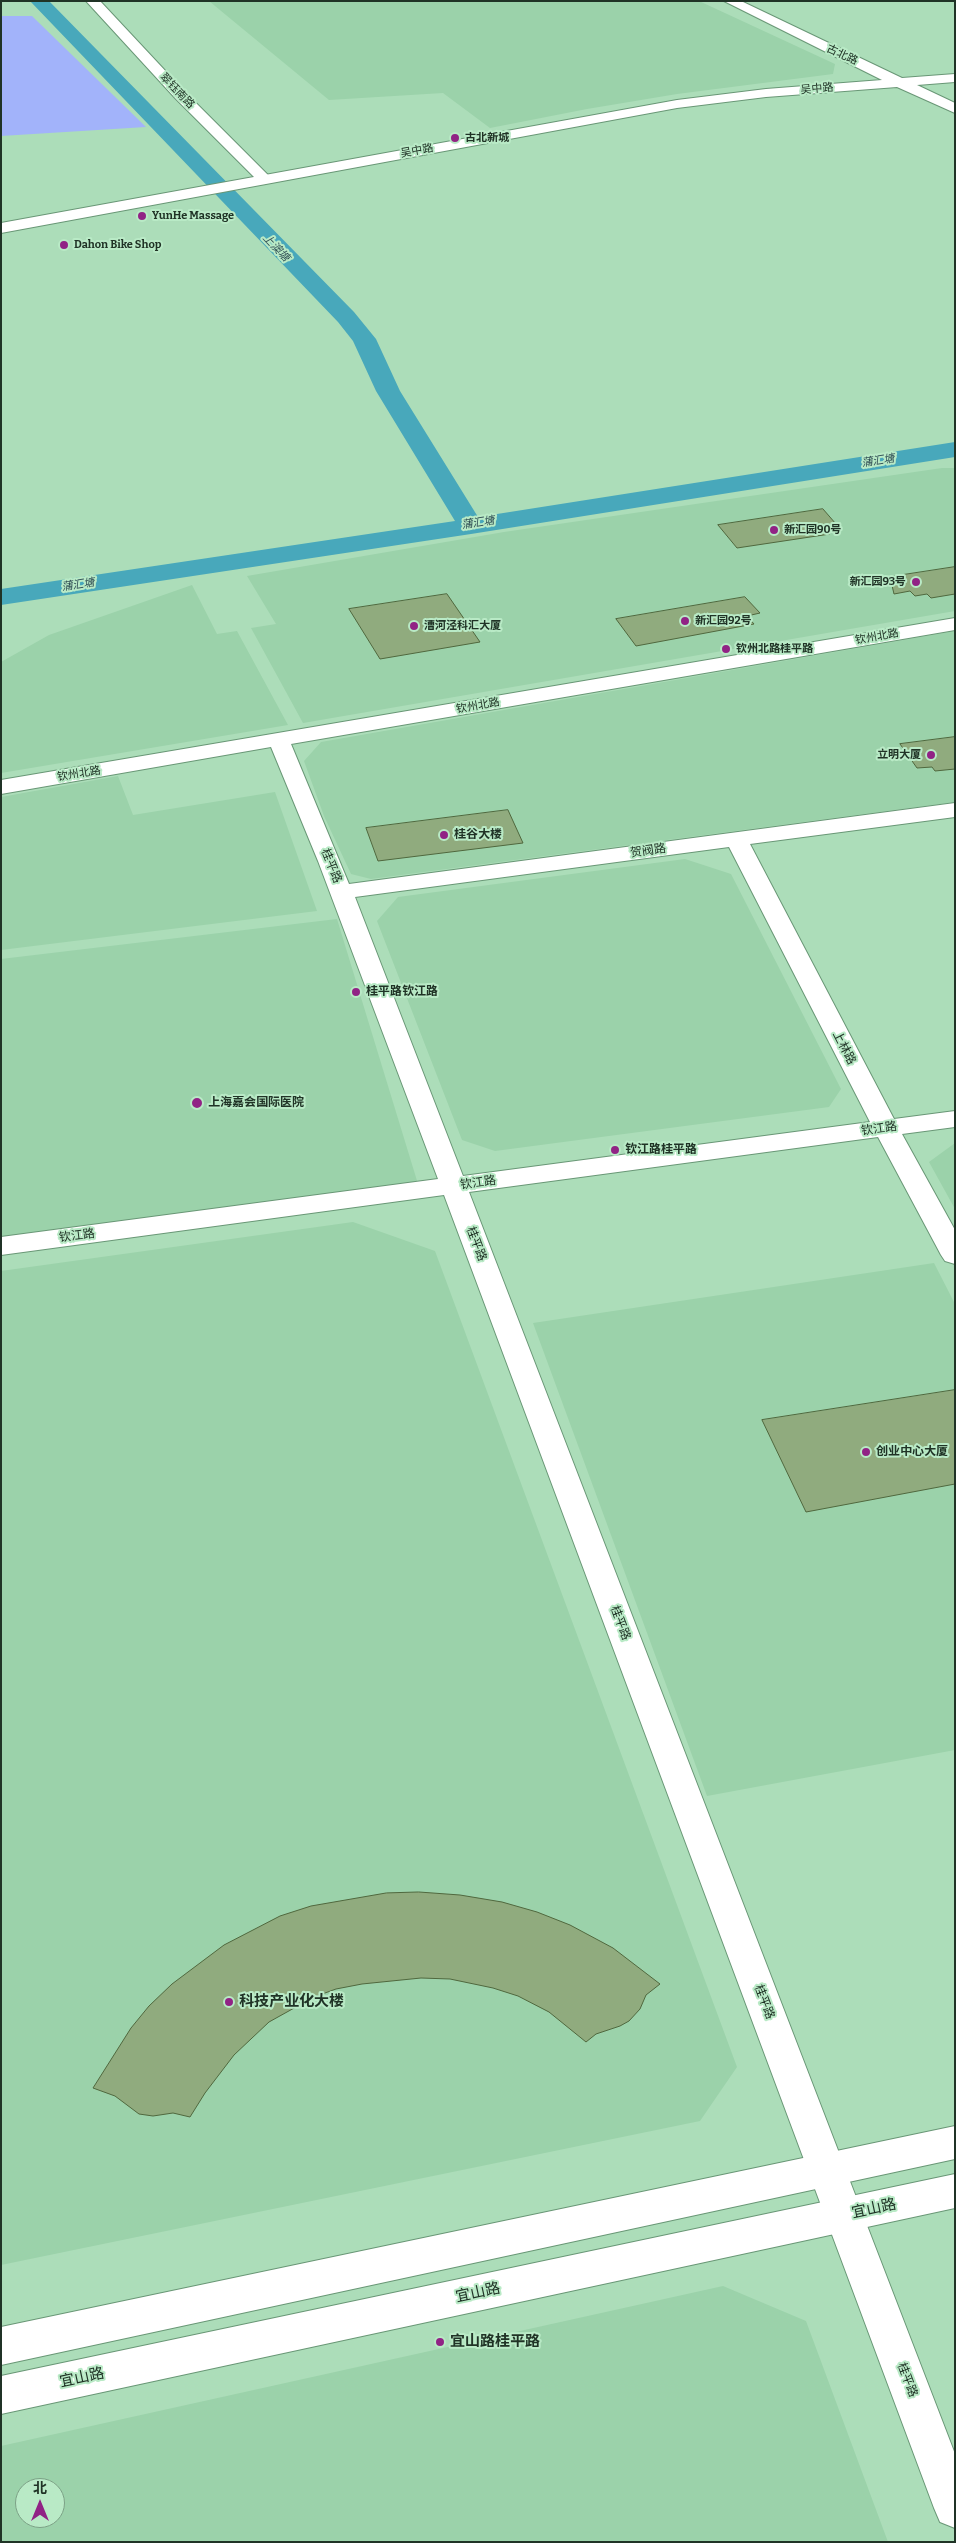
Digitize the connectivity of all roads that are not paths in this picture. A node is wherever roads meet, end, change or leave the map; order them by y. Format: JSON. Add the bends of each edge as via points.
{"nodes":[{"id":1,"x":92,"y":1,"type":"edge"},
{"id":2,"x":730,"y":1,"type":"edge"},
{"id":3,"x":955,"y":78,"type":"edge"},
{"id":4,"x":900,"y":82,"type":"junction"},
{"id":5,"x":955,"y":109,"type":"edge"},
{"id":6,"x":264,"y":179,"type":"junction"},
{"id":7,"x":1,"y":228,"type":"edge"},
{"id":8,"x":955,"y":624,"type":"edge"},
{"id":9,"x":279,"y":740,"type":"junction"},
{"id":10,"x":1,"y":787,"type":"edge"},
{"id":11,"x":955,"y":810,"type":"edge"},
{"id":12,"x":736,"y":839,"type":"junction"},
{"id":13,"x":341,"y":892,"type":"junction"},
{"id":14,"x":955,"y":1119,"type":"edge"},
{"id":15,"x":886,"y":1128,"type":"junction"},
{"id":16,"x":454,"y":1187,"type":"junction"},
{"id":17,"x":1,"y":1246,"type":"edge"},
{"id":18,"x":955,"y":1255,"type":"edge"},
{"id":19,"x":955,"y":2142,"type":"edge"},
{"id":20,"x":828,"y":2170,"type":"junction"},
{"id":21,"x":955,"y":2191,"type":"edge"},
{"id":22,"x":845,"y":2215,"type":"junction"},
{"id":23,"x":1,"y":2346,"type":"edge"},
{"id":24,"x":1,"y":2395,"type":"edge"},
{"id":25,"x":955,"y":2508,"type":"edge"}],
"edges":[{"from":1,"to":6,"type":"street","name":"翠钰南路"},
{"from":2,"to":4,"type":"street","name":"古北路"},
{"from":3,"to":4,"type":"street","name":"吴中路"},
{"from":4,"to":5,"type":"street","name":"古北路"},
{"from":4,"to":6,"type":"street","name":"吴中路","via":[[685,103]]},
{"from":6,"to":7,"type":"street","name":"吴中路"},
{"from":8,"to":9,"type":"street","name":"钦州北路"},
{"from":9,"to":10,"type":"street","name":"钦州北路"},
{"from":9,"to":13,"type":"street","name":"桂平路"},
{"from":11,"to":12,"type":"street","name":"贺阀路"},
{"from":12,"to":13,"type":"street","name":"贺阀路"},
{"from":12,"to":15,"type":"street","name":"上林路"},
{"from":13,"to":16,"type":"street","name":"桂平路"},
{"from":14,"to":15,"type":"street","name":"钦江路"},
{"from":15,"to":16,"type":"street","name":"钦江路"},
{"from":15,"to":18,"type":"street","name":"上林路"},
{"from":16,"to":17,"type":"street","name":"钦江路"},
{"from":16,"to":20,"type":"street","name":"桂平路"},
{"from":19,"to":20,"type":"street"},
{"from":20,"to":22,"type":"street","name":"桂平路"},
{"from":20,"to":23,"type":"street"},
{"from":21,"to":22,"type":"street","name":"宜山路"},
{"from":22,"to":24,"type":"street","name":"宜山路"},
{"from":22,"to":25,"type":"street","name":"桂平路"}]}
